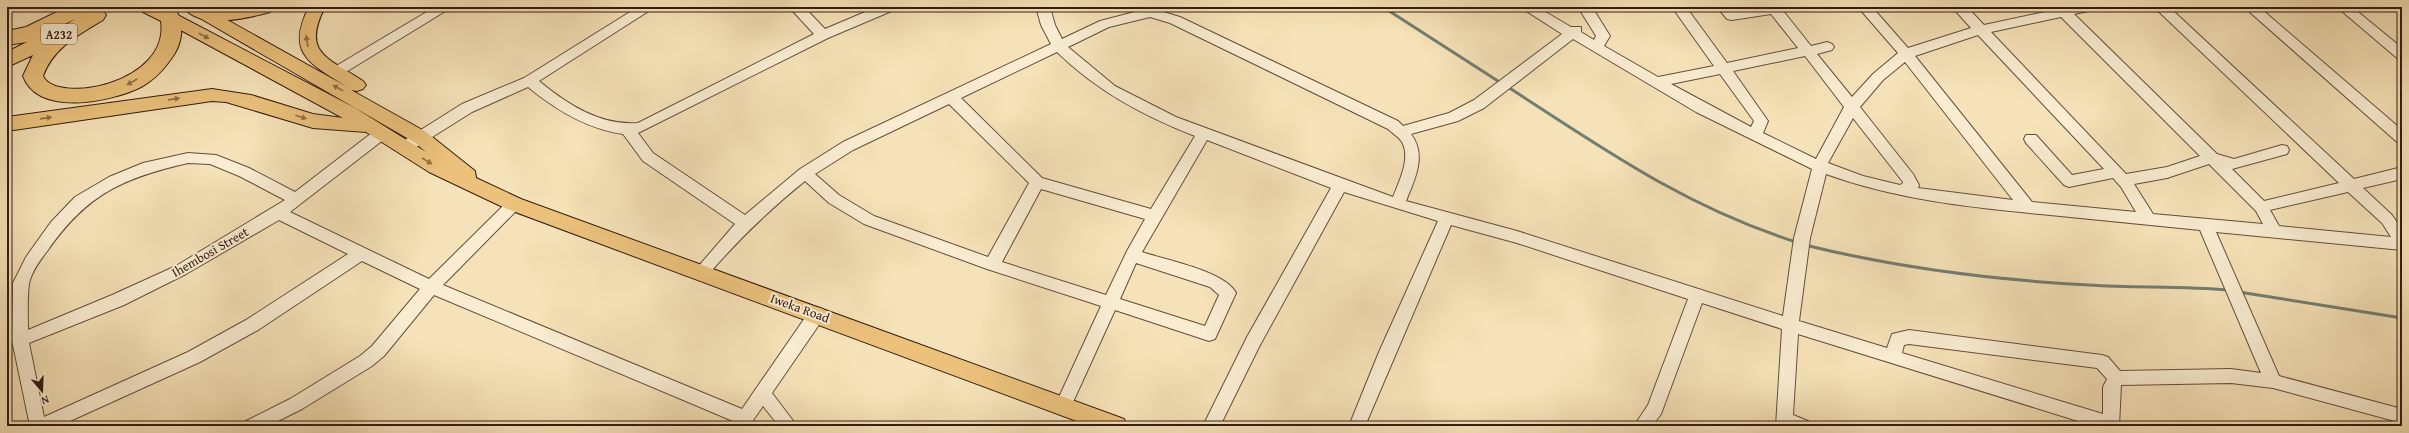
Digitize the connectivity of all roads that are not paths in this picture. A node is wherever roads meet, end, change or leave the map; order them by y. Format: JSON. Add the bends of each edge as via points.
{"nodes":[{"id":1,"x":150,"y":7,"type":"edge"},
{"id":2,"x":263,"y":7,"type":"edge"},
{"id":3,"x":317,"y":7,"type":"edge"},
{"id":4,"x":445,"y":7,"type":"edge"},
{"id":5,"x":648,"y":7,"type":"edge"},
{"id":6,"x":796,"y":7,"type":"edge"},
{"id":7,"x":889,"y":7,"type":"edge"},
{"id":8,"x":1043,"y":7,"type":"edge"},
{"id":9,"x":1527,"y":7,"type":"edge"},
{"id":10,"x":1584,"y":7,"type":"edge"},
{"id":11,"x":1679,"y":7,"type":"edge"},
{"id":12,"x":1724,"y":7,"type":"edge"},
{"id":13,"x":1865,"y":7,"type":"edge"},
{"id":14,"x":1959,"y":7,"type":"edge"},
{"id":15,"x":2088,"y":7,"type":"edge"},
{"id":16,"x":2161,"y":7,"type":"edge"},
{"id":17,"x":2251,"y":7,"type":"edge"},
{"id":18,"x":2344,"y":7,"type":"edge"},
{"id":19,"x":1774,"y":8,"type":"edge"},
{"id":20,"x":1150,"y":9,"type":"edge"},
{"id":21,"x":2062,"y":9,"type":"edge"},
{"id":22,"x":97,"y":10,"type":"edge"},
{"id":23,"x":199,"y":10,"type":"edge"},
{"id":24,"x":170,"y":17,"type":"junction"},
{"id":25,"x":1981,"y":30,"type":"junction"},
{"id":26,"x":1574,"y":32,"type":"junction"},
{"id":27,"x":32,"y":33,"type":"junction"},
{"id":28,"x":823,"y":35,"type":"junction"},
{"id":29,"x":7,"y":38,"type":"edge"},
{"id":30,"x":7,"y":45,"type":"edge"},
{"id":31,"x":1059,"y":46,"type":"junction"},
{"id":32,"x":1827,"y":46,"type":"dead end"},
{"id":33,"x":1596,"y":48,"type":"junction"},
{"id":34,"x":1808,"y":51,"type":"junction"},
{"id":35,"x":1906,"y":54,"type":"junction"},
{"id":36,"x":2402,"y":54,"type":"edge"},
{"id":37,"x":7,"y":60,"type":"edge"},
{"id":38,"x":1723,"y":67,"type":"junction"},
{"id":39,"x":336,"y":72,"type":"junction"},
{"id":40,"x":529,"y":82,"type":"junction"},
{"id":41,"x":1658,"y":82,"type":"junction"},
{"id":42,"x":952,"y":98,"type":"junction"},
{"id":43,"x":1852,"y":106,"type":"junction"},
{"id":44,"x":384,"y":114,"type":"junction"},
{"id":45,"x":7,"y":124,"type":"edge"},
{"id":46,"x":2396,"y":127,"type":"edge"},
{"id":47,"x":376,"y":130,"type":"junction"},
{"id":48,"x":628,"y":130,"type":"junction"},
{"id":49,"x":1400,"y":132,"type":"junction"},
{"id":50,"x":1204,"y":133,"type":"junction"},
{"id":51,"x":1755,"y":135,"type":"junction"},
{"id":52,"x":420,"y":137,"type":"junction"},
{"id":53,"x":2402,"y":138,"type":"edge"},
{"id":54,"x":2031,"y":139,"type":"dead end"},
{"id":55,"x":405,"y":147,"type":"junction"},
{"id":56,"x":2282,"y":150,"type":"dead end"},
{"id":57,"x":2210,"y":158,"type":"junction"},
{"id":58,"x":1821,"y":167,"type":"junction"},
{"id":59,"x":805,"y":173,"type":"junction"},
{"id":60,"x":2402,"y":173,"type":"edge"},
{"id":61,"x":2119,"y":176,"type":"junction"},
{"id":62,"x":1037,"y":182,"type":"junction"},
{"id":63,"x":1340,"y":185,"type":"junction"},
{"id":64,"x":2351,"y":185,"type":"junction"},
{"id":65,"x":484,"y":190,"type":"junction"},
{"id":66,"x":1902,"y":191,"type":"junction"},
{"id":67,"x":296,"y":199,"type":"junction"},
{"id":68,"x":514,"y":204,"type":"junction"},
{"id":69,"x":1398,"y":204,"type":"junction"},
{"id":70,"x":2261,"y":207,"type":"junction"},
{"id":71,"x":2028,"y":208,"type":"junction"},
{"id":72,"x":278,"y":213,"type":"junction"},
{"id":73,"x":2402,"y":215,"type":"edge"},
{"id":74,"x":1154,"y":216,"type":"junction"},
{"id":75,"x":1447,"y":217,"type":"junction"},
{"id":76,"x":2387,"y":219,"type":"junction"},
{"id":77,"x":2149,"y":220,"type":"junction"},
{"id":78,"x":746,"y":224,"type":"junction"},
{"id":79,"x":2206,"y":226,"type":"junction"},
{"id":80,"x":2275,"y":233,"type":"junction"},
{"id":81,"x":2402,"y":243,"type":"edge"},
{"id":82,"x":360,"y":254,"type":"junction"},
{"id":83,"x":1132,"y":255,"type":"junction"},
{"id":84,"x":992,"y":265,"type":"junction"},
{"id":85,"x":702,"y":272,"type":"junction"},
{"id":86,"x":14,"y":284,"type":"edge"},
{"id":87,"x":432,"y":288,"type":"junction"},
{"id":88,"x":1698,"y":294,"type":"junction"},
{"id":89,"x":1111,"y":302,"type":"junction"},
{"id":90,"x":817,"y":314,"type":"junction"},
{"id":91,"x":1790,"y":325,"type":"junction"},
{"id":92,"x":20,"y":340,"type":"junction"},
{"id":93,"x":1893,"y":355,"type":"junction"},
{"id":94,"x":2116,"y":378,"type":"junction"},
{"id":95,"x":2273,"y":381,"type":"junction"},
{"id":96,"x":762,"y":394,"type":"junction"},
{"id":97,"x":1062,"y":408,"type":"junction"},
{"id":98,"x":2402,"y":416,"type":"edge"},
{"id":99,"x":742,"y":422,"type":"edge"},
{"id":100,"x":1784,"y":423,"type":"edge"},
{"id":101,"x":2111,"y":425,"type":"edge"},
{"id":102,"x":39,"y":426,"type":"edge"},
{"id":103,"x":252,"y":426,"type":"edge"},
{"id":104,"x":789,"y":426,"type":"edge"},
{"id":105,"x":1116,"y":426,"type":"edge"},
{"id":106,"x":1211,"y":426,"type":"edge"},
{"id":107,"x":1357,"y":426,"type":"edge"},
{"id":108,"x":1642,"y":426,"type":"edge"},
{"id":109,"x":1802,"y":426,"type":"edge"}],
"edges":[{"from":1,"to":24,"type":"highway"},
{"from":2,"to":23,"type":"highway","via":[[234,13]]},
{"from":39,"to":3,"type":"main road","one_way":true,"via":[[321,63],[307,46],[307,29]]},
{"from":4,"to":39,"type":"street"},
{"from":5,"to":40,"type":"street"},
{"from":6,"to":28,"type":"street"},
{"from":7,"to":28,"type":"street"},
{"from":8,"to":31,"type":"street"},
{"from":9,"to":26,"type":"street"},
{"from":10,"to":33,"type":"street","via":[[1603,36]]},
{"from":11,"to":38,"type":"street"},
{"from":12,"to":19,"type":"street","via":[[1732,16]]},
{"from":13,"to":35,"type":"street"},
{"from":14,"to":25,"type":"street"},
{"from":15,"to":21,"type":"street"},
{"from":16,"to":64,"type":"street"},
{"from":17,"to":46,"type":"street"},
{"from":18,"to":36,"type":"street"},
{"from":19,"to":34,"type":"street"},
{"from":20,"to":31,"type":"street","via":[[1105,24]]},
{"from":20,"to":49,"type":"street","via":[[1392,125]]},
{"from":21,"to":25,"type":"street"},
{"from":21,"to":57,"type":"street"},
{"from":24,"to":22,"type":"highway","one_way":true,"via":[[172,32],[168,48],[156,65],[121,88],[83,97],[57,94],[39,86],[33,76],[45,51]]},
{"from":22,"to":27,"type":"highway","number":"A232"},
{"from":22,"to":37,"type":"highway","number":"A232"},
{"from":44,"to":23,"type":"main road","one_way":true},
{"from":24,"to":47,"type":"main road","name":"Iweka Road","one_way":true},
{"from":25,"to":35,"type":"street"},
{"from":25,"to":61,"type":"street"},
{"from":26,"to":33,"type":"street"},
{"from":26,"to":49,"type":"street","via":[[1499,89],[1453,117]]},
{"from":27,"to":29,"type":"highway"},
{"from":27,"to":30,"type":"highway","number":"A232"},
{"from":28,"to":48,"type":"street","via":[[640,128]]},
{"from":31,"to":42,"type":"street"},
{"from":31,"to":50,"type":"street","via":[[1081,67],[1110,88],[1171,121]]},
{"from":32,"to":34,"type":"street"},
{"from":33,"to":41,"type":"street"},
{"from":34,"to":38,"type":"street"},
{"from":34,"to":43,"type":"street"},
{"from":35,"to":43,"type":"street","via":[[1878,77]]},
{"from":35,"to":71,"type":"street"},
{"from":38,"to":41,"type":"street"},
{"from":38,"to":51,"type":"street","via":[[1761,121]]},
{"from":39,"to":44,"type":"main road","via":[[368,94]]},
{"from":40,"to":48,"type":"street","via":[[575,114],[612,128]]},
{"from":40,"to":52,"type":"street","via":[[466,108]]},
{"from":41,"to":51,"type":"street"},
{"from":42,"to":59,"type":"street","via":[[848,146]]},
{"from":42,"to":62,"type":"street"},
{"from":43,"to":58,"type":"street"},
{"from":43,"to":66,"type":"street","via":[[1908,178],[1912,185]]},
{"from":44,"to":52,"type":"main road"},
{"from":45,"to":47,"type":"main road","one_way":true,"via":[[219,95],[251,100],[312,120]]},
{"from":46,"to":53,"type":"street"},
{"from":47,"to":55,"type":"main road","name":"Iweka Road"},
{"from":47,"to":67,"type":"street","name":"Ihembosi Street"},
{"from":48,"to":78,"type":"street","via":[[648,157]]},
{"from":49,"to":69,"type":"street","via":[[1408,140],[1412,154],[1411,169]]},
{"from":50,"to":63,"type":"street"},
{"from":50,"to":74,"type":"street"},
{"from":51,"to":58,"type":"street"},
{"from":52,"to":55,"type":"street"},
{"from":52,"to":65,"type":"main road","via":[[445,155]]},
{"from":54,"to":61,"type":"street","via":[[2069,181]]},
{"from":55,"to":65,"type":"main road","name":"Iweka Road","one_way":true,"via":[[436,167]]},
{"from":56,"to":57,"type":"street","via":[[2234,164]]},
{"from":57,"to":61,"type":"street","via":[[2166,172]]},
{"from":57,"to":70,"type":"street"},
{"from":58,"to":66,"type":"street","via":[[1861,181]]},
{"from":58,"to":91,"type":"street","via":[[1801,244]]},
{"from":59,"to":78,"type":"street"},
{"from":59,"to":84,"type":"street","via":[[834,198],[869,220]]},
{"from":60,"to":64,"type":"street"},
{"from":61,"to":77,"type":"street"},
{"from":62,"to":74,"type":"street"},
{"from":62,"to":84,"type":"street"},
{"from":63,"to":69,"type":"street"},
{"from":63,"to":106,"type":"street","via":[[1253,342]]},
{"from":64,"to":70,"type":"street"},
{"from":64,"to":76,"type":"street"},
{"from":65,"to":68,"type":"main road","name":"Iweka Road"},
{"from":66,"to":71,"type":"street"},
{"from":67,"to":72,"type":"street","name":"Ihembosi Street"},
{"from":67,"to":86,"type":"street","via":[[244,172],[211,159],[188,158],[148,167],[80,201],[56,226]]},
{"from":68,"to":85,"type":"main road","name":"Iweka Road"},
{"from":68,"to":87,"type":"street"},
{"from":69,"to":75,"type":"street"},
{"from":70,"to":80,"type":"street"},
{"from":71,"to":77,"type":"street"},
{"from":72,"to":82,"type":"street"},
{"from":72,"to":92,"type":"street","name":"Ihembosi Street","via":[[181,270],[118,300]]},
{"from":73,"to":76,"type":"street"},
{"from":74,"to":83,"type":"street"},
{"from":75,"to":88,"type":"street"},
{"from":75,"to":107,"type":"street"},
{"from":76,"to":81,"type":"street"},
{"from":77,"to":79,"type":"street"},
{"from":78,"to":85,"type":"street"},
{"from":79,"to":80,"type":"street"},
{"from":79,"to":95,"type":"street"},
{"from":80,"to":81,"type":"street"},
{"from":82,"to":87,"type":"street"},
{"from":82,"to":102,"type":"street","via":[[252,325],[194,357]]},
{"from":83,"to":89,"type":"street"},
{"from":83,"to":89,"type":"street","via":[[1215,282],[1228,293],[1209,334]]},
{"from":84,"to":89,"type":"street"},
{"from":85,"to":90,"type":"main road","name":"Iweka Road"},
{"from":86,"to":92,"type":"street"},
{"from":87,"to":99,"type":"street"},
{"from":87,"to":103,"type":"street","via":[[378,351],[366,361],[296,404]]},
{"from":88,"to":91,"type":"street"},
{"from":88,"to":108,"type":"street","via":[[1655,409]]},
{"from":89,"to":97,"type":"street"},
{"from":90,"to":96,"type":"street"},
{"from":90,"to":97,"type":"main road","name":"Iweka Road"},
{"from":91,"to":93,"type":"street"},
{"from":91,"to":100,"type":"street"},
{"from":92,"to":102,"type":"street"},
{"from":93,"to":94,"type":"street","via":[[1898,339],[1909,337],[2102,362]]},
{"from":93,"to":101,"type":"street"},
{"from":94,"to":95,"type":"street","via":[[2231,376]]},
{"from":94,"to":101,"type":"street","via":[[2111,387]]},
{"from":95,"to":98,"type":"street"},
{"from":96,"to":99,"type":"street"},
{"from":96,"to":104,"type":"street"},
{"from":97,"to":105,"type":"main road","name":"Iweka Road"},
{"from":100,"to":109,"type":"street"}]}
